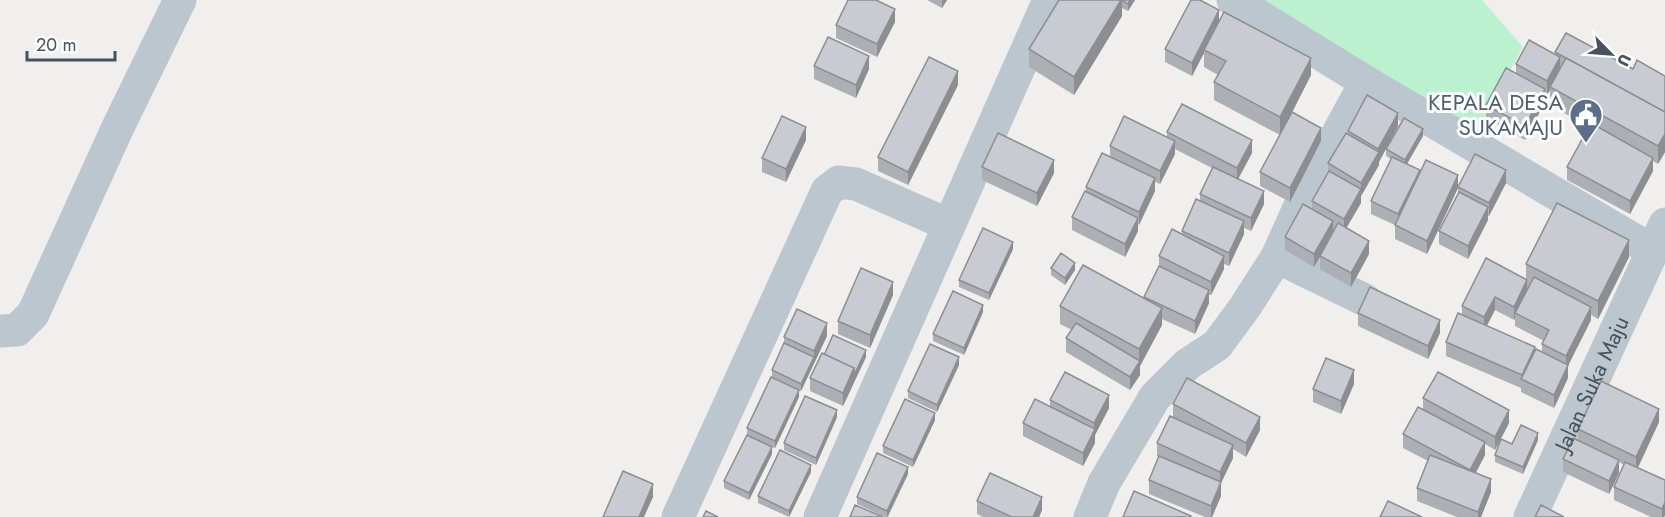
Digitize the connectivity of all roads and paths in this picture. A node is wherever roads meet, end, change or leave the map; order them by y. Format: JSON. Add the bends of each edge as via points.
{"nodes":[{"id":1,"x":180,"y":0,"type":"edge"},
{"id":2,"x":1049,"y":0,"type":"edge"},
{"id":3,"x":1233,"y":0,"type":"edge"},
{"id":4,"x":1366,"y":82,"type":"junction"},
{"id":5,"x":949,"y":225,"type":"junction"},
{"id":6,"x":1661,"y":251,"type":"edge"},
{"id":7,"x":1277,"y":257,"type":"junction"},
{"id":8,"x":1365,"y":300,"type":"edge"},
{"id":9,"x":0,"y":331,"type":"edge"},
{"id":10,"x":678,"y":517,"type":"edge"},
{"id":11,"x":820,"y":517,"type":"edge"},
{"id":12,"x":1090,"y":517,"type":"edge"},
{"id":13,"x":1530,"y":517,"type":"edge"}],
"edges":[{"from":1,"to":9,"type":"street","via":[[33,314],[17,330]]},
{"from":2,"to":5,"type":"street"},
{"from":3,"to":4,"type":"street"},
{"from":4,"to":6,"type":"street"},
{"from":4,"to":7,"type":"street","via":[[1307,190]]},
{"from":5,"to":10,"type":"street","via":[[856,184],[839,182],[827,191]]},
{"from":5,"to":11,"type":"street"},
{"from":6,"to":13,"type":"street","name":"Jalan Suka Maju"},
{"from":7,"to":8,"type":"street"},
{"from":7,"to":12,"type":"street","via":[[1217,345],[1188,364],[1155,397],[1104,483]]}]}
